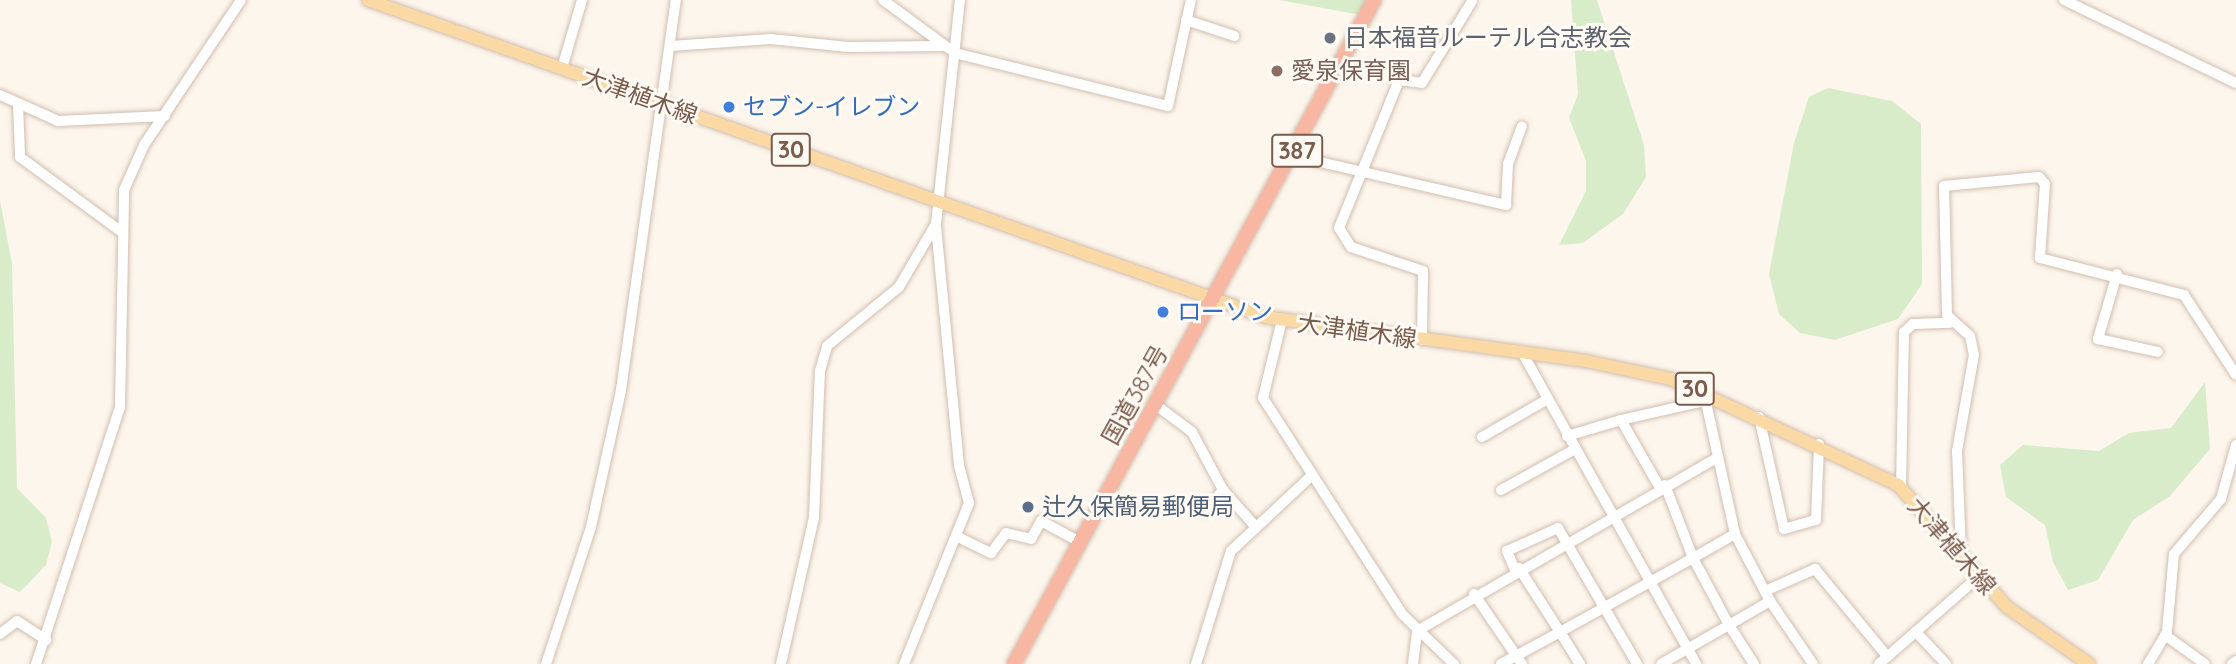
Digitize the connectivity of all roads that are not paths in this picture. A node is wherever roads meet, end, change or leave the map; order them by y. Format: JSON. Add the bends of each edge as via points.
{"nodes":[{"id":1,"x":241,"y":0,"type":"edge"},
{"id":2,"x":368,"y":0,"type":"edge"},
{"id":3,"x":582,"y":0,"type":"edge"},
{"id":4,"x":676,"y":0,"type":"edge"},
{"id":5,"x":883,"y":0,"type":"edge"},
{"id":6,"x":960,"y":0,"type":"edge"},
{"id":7,"x":1191,"y":0,"type":"edge"},
{"id":8,"x":1374,"y":0,"type":"edge"},
{"id":9,"x":2064,"y":0,"type":"edge"},
{"id":10,"x":1472,"y":1,"type":"edge"},
{"id":11,"x":384,"y":3,"type":"edge"},
{"id":12,"x":1186,"y":23,"type":"junction"},
{"id":13,"x":1232,"y":38,"type":"dead end"},
{"id":14,"x":671,"y":46,"type":"junction"},
{"id":15,"x":945,"y":46,"type":"junction"},
{"id":16,"x":955,"y":53,"type":"junction"},
{"id":17,"x":562,"y":68,"type":"junction"},
{"id":18,"x":2236,"y":83,"type":"edge"},
{"id":19,"x":0,"y":95,"type":"edge"},
{"id":20,"x":18,"y":104,"type":"junction"},
{"id":21,"x":665,"y":104,"type":"junction"},
{"id":22,"x":164,"y":116,"type":"junction"},
{"id":23,"x":1522,"y":126,"type":"dead end"},
{"id":24,"x":1294,"y":156,"type":"junction"},
{"id":25,"x":1357,"y":171,"type":"junction"},
{"id":26,"x":938,"y":201,"type":"junction"},
{"id":27,"x":936,"y":224,"type":"junction"},
{"id":28,"x":123,"y":233,"type":"junction"},
{"id":29,"x":2117,"y":274,"type":"junction"},
{"id":30,"x":1215,"y":299,"type":"junction"},
{"id":31,"x":1282,"y":320,"type":"junction"},
{"id":32,"x":1950,"y":323,"type":"junction"},
{"id":33,"x":1422,"y":340,"type":"junction"},
{"id":34,"x":2158,"y":352,"type":"dead end"},
{"id":35,"x":1524,"y":354,"type":"junction"},
{"id":36,"x":2236,"y":375,"type":"edge"},
{"id":37,"x":1704,"y":397,"type":"junction"},
{"id":38,"x":1546,"y":400,"type":"junction"},
{"id":39,"x":1156,"y":405,"type":"junction"},
{"id":40,"x":1759,"y":417,"type":"junction"},
{"id":41,"x":1621,"y":420,"type":"junction"},
{"id":42,"x":1567,"y":436,"type":"junction"},
{"id":43,"x":1482,"y":437,"type":"dead end"},
{"id":44,"x":1819,"y":444,"type":"junction"},
{"id":45,"x":2236,"y":445,"type":"edge"},
{"id":46,"x":1575,"y":449,"type":"junction"},
{"id":47,"x":1718,"y":457,"type":"junction"},
{"id":48,"x":2234,"y":471,"type":"edge"},
{"id":49,"x":1309,"y":478,"type":"junction"},
{"id":50,"x":1662,"y":486,"type":"junction"},
{"id":51,"x":1901,"y":487,"type":"junction"},
{"id":52,"x":1223,"y":490,"type":"junction"},
{"id":53,"x":1501,"y":490,"type":"dead end"},
{"id":54,"x":1205,"y":511,"type":"dead end"},
{"id":55,"x":1612,"y":514,"type":"junction"},
{"id":56,"x":1255,"y":526,"type":"junction"},
{"id":57,"x":1735,"y":534,"type":"junction"},
{"id":58,"x":958,"y":537,"type":"junction"},
{"id":59,"x":1080,"y":542,"type":"junction"},
{"id":60,"x":1565,"y":542,"type":"junction"},
{"id":61,"x":1961,"y":553,"type":"junction"},
{"id":62,"x":1693,"y":558,"type":"junction"},
{"id":63,"x":1517,"y":569,"type":"junction"},
{"id":64,"x":1979,"y":576,"type":"junction"},
{"id":65,"x":1650,"y":582,"type":"junction"},
{"id":66,"x":1474,"y":594,"type":"junction"},
{"id":67,"x":1767,"y":596,"type":"junction"},
{"id":68,"x":1603,"y":608,"type":"junction"},
{"id":69,"x":1729,"y":625,"type":"junction"},
{"id":70,"x":1417,"y":631,"type":"junction"},
{"id":71,"x":1560,"y":632,"type":"junction"},
{"id":72,"x":1916,"y":632,"type":"junction"},
{"id":73,"x":0,"y":634,"type":"edge"},
{"id":74,"x":2165,"y":635,"type":"junction"},
{"id":75,"x":46,"y":640,"type":"junction"},
{"id":76,"x":1688,"y":649,"type":"junction"},
{"id":77,"x":1519,"y":660,"type":"edge"},
{"id":78,"x":1884,"y":661,"type":"edge"},
{"id":79,"x":2236,"y":661,"type":"edge"},
{"id":80,"x":36,"y":664,"type":"edge"},
{"id":81,"x":546,"y":664,"type":"edge"},
{"id":82,"x":780,"y":664,"type":"edge"},
{"id":83,"x":904,"y":664,"type":"edge"},
{"id":84,"x":1014,"y":664,"type":"edge"},
{"id":85,"x":1196,"y":664,"type":"edge"},
{"id":86,"x":1413,"y":664,"type":"edge"},
{"id":87,"x":1454,"y":664,"type":"edge"},
{"id":88,"x":1502,"y":664,"type":"edge"},
{"id":89,"x":1580,"y":664,"type":"edge"},
{"id":90,"x":1637,"y":664,"type":"edge"},
{"id":91,"x":1661,"y":664,"type":"edge"},
{"id":92,"x":1696,"y":664,"type":"edge"},
{"id":93,"x":1754,"y":664,"type":"edge"},
{"id":94,"x":1813,"y":664,"type":"edge"},
{"id":95,"x":1946,"y":664,"type":"edge"},
{"id":96,"x":2089,"y":664,"type":"edge"},
{"id":97,"x":2148,"y":664,"type":"edge"},
{"id":98,"x":2204,"y":664,"type":"edge"},
{"id":99,"x":2232,"y":664,"type":"edge"}],
"edges":[{"from":1,"to":22,"type":"street"},
{"from":2,"to":11,"type":"main road","name":"大津植木線","number":"30"},
{"from":3,"to":17,"type":"street"},
{"from":4,"to":14,"type":"street"},
{"from":5,"to":15,"type":"street"},
{"from":6,"to":16,"type":"street"},
{"from":7,"to":12,"type":"street"},
{"from":8,"to":24,"type":"highway","name":"国道387号","number":"387"},
{"from":9,"to":18,"type":"street"},
{"from":10,"to":25,"type":"street","via":[[1422,83],[1399,80]]},
{"from":11,"to":17,"type":"main road","name":"大津植木線","number":"30"},
{"from":12,"to":13,"type":"street"},
{"from":12,"to":16,"type":"street","via":[[1168,106]]},
{"from":14,"to":15,"type":"street","via":[[771,39],[848,47]]},
{"from":14,"to":21,"type":"street"},
{"from":15,"to":16,"type":"street"},
{"from":16,"to":26,"type":"street"},
{"from":17,"to":21,"type":"main road","name":"大津植木線","number":"30"},
{"from":19,"to":20,"type":"street"},
{"from":20,"to":22,"type":"street","via":[[58,121]]},
{"from":20,"to":28,"type":"street","via":[[20,157]]},
{"from":21,"to":26,"type":"main road","name":"大津植木線","number":"30"},
{"from":21,"to":81,"type":"street","via":[[600,497]]},
{"from":22,"to":28,"type":"street","via":[[124,190]]},
{"from":23,"to":25,"type":"street","via":[[1508,164],[1506,205]]},
{"from":24,"to":25,"type":"street"},
{"from":24,"to":30,"type":"highway","name":"国道387号","number":"387"},
{"from":25,"to":33,"type":"street","via":[[1340,234],[1352,247],[1423,271]]},
{"from":26,"to":27,"type":"street"},
{"from":26,"to":30,"type":"main road","name":"大津植木線","number":"30"},
{"from":27,"to":58,"type":"street","via":[[956,440],[969,503]]},
{"from":27,"to":82,"type":"street","via":[[899,287],[827,346],[820,371],[814,519]]},
{"from":28,"to":75,"type":"street","via":[[120,407]]},
{"from":29,"to":32,"type":"street","via":[[2040,258],[2045,184],[2039,177],[1944,186]]},
{"from":29,"to":34,"type":"street","via":[[2098,339]]},
{"from":29,"to":36,"type":"street","via":[[2194,304]]},
{"from":30,"to":31,"type":"main road","name":"大津植木線","number":"30"},
{"from":30,"to":39,"type":"highway","name":"国道387号","number":"387"},
{"from":31,"to":33,"type":"main road","name":"大津植木線","number":"30"},
{"from":31,"to":49,"type":"street","via":[[1261,393]]},
{"from":32,"to":51,"type":"street","via":[[1913,324],[1903,332]]},
{"from":32,"to":61,"type":"street","via":[[1970,336],[1974,355],[1957,451]]},
{"from":33,"to":35,"type":"main road","name":"大津植木線","number":"30"},
{"from":35,"to":37,"type":"main road","name":"大津植木線","number":"30","via":[[1643,370]]},
{"from":35,"to":38,"type":"street"},
{"from":37,"to":40,"type":"main road","name":"大津植木線","number":"30"},
{"from":37,"to":41,"type":"street"},
{"from":37,"to":47,"type":"street"},
{"from":38,"to":42,"type":"street"},
{"from":38,"to":43,"type":"street"},
{"from":39,"to":52,"type":"street","via":[[1192,432]]},
{"from":39,"to":59,"type":"highway","name":"国道387号","number":"387"},
{"from":40,"to":44,"type":"main road","name":"大津植木線","number":"30"},
{"from":40,"to":44,"type":"street","via":[[1784,529],[1816,520]]},
{"from":41,"to":42,"type":"street"},
{"from":41,"to":50,"type":"street"},
{"from":42,"to":46,"type":"street"},
{"from":44,"to":51,"type":"main road","name":"大津植木線","number":"30"},
{"from":45,"to":48,"type":"street"},
{"from":46,"to":53,"type":"street"},
{"from":46,"to":55,"type":"street"},
{"from":47,"to":50,"type":"street"},
{"from":47,"to":57,"type":"street"},
{"from":48,"to":74,"type":"street","via":[[2210,517],[2174,554]]},
{"from":49,"to":56,"type":"street"},
{"from":49,"to":70,"type":"street"},
{"from":50,"to":55,"type":"street"},
{"from":50,"to":62,"type":"street"},
{"from":51,"to":61,"type":"main road","name":"大津植木線","number":"30"},
{"from":52,"to":54,"type":"street"},
{"from":52,"to":56,"type":"street"},
{"from":55,"to":60,"type":"street"},
{"from":55,"to":65,"type":"street"},
{"from":56,"to":85,"type":"street","via":[[1231,551]]},
{"from":57,"to":62,"type":"street"},
{"from":57,"to":67,"type":"street"},
{"from":58,"to":59,"type":"street","via":[[991,553],[1006,533],[1031,539],[1041,521]]},
{"from":58,"to":83,"type":"street"},
{"from":59,"to":84,"type":"highway","name":"国道387号","number":"387"},
{"from":60,"to":63,"type":"street"},
{"from":60,"to":63,"type":"street","via":[[1553,526],[1507,551]]},
{"from":60,"to":68,"type":"street"},
{"from":61,"to":64,"type":"main road","name":"大津植木線","number":"30"},
{"from":62,"to":65,"type":"street"},
{"from":62,"to":69,"type":"street"},
{"from":63,"to":66,"type":"street"},
{"from":63,"to":71,"type":"street"},
{"from":64,"to":72,"type":"street"},
{"from":64,"to":96,"type":"main road","name":"大津植木線","number":"30","via":[[2029,626]]},
{"from":65,"to":68,"type":"street"},
{"from":65,"to":76,"type":"street"},
{"from":66,"to":70,"type":"street"},
{"from":66,"to":77,"type":"street"},
{"from":67,"to":69,"type":"street"},
{"from":67,"to":78,"type":"street","via":[[1815,569]]},
{"from":67,"to":94,"type":"street"},
{"from":68,"to":71,"type":"street"},
{"from":68,"to":90,"type":"street"},
{"from":69,"to":76,"type":"street"},
{"from":69,"to":93,"type":"street"},
{"from":70,"to":86,"type":"street"},
{"from":70,"to":87,"type":"street"},
{"from":71,"to":77,"type":"street"},
{"from":71,"to":89,"type":"street"},
{"from":72,"to":78,"type":"street"},
{"from":72,"to":95,"type":"street"},
{"from":73,"to":75,"type":"street","via":[[17,621]]},
{"from":74,"to":97,"type":"street"},
{"from":74,"to":98,"type":"street"},
{"from":75,"to":80,"type":"street"},
{"from":76,"to":91,"type":"street"},
{"from":76,"to":92,"type":"street"},
{"from":77,"to":88,"type":"street"},
{"from":79,"to":99,"type":"street"}]}
